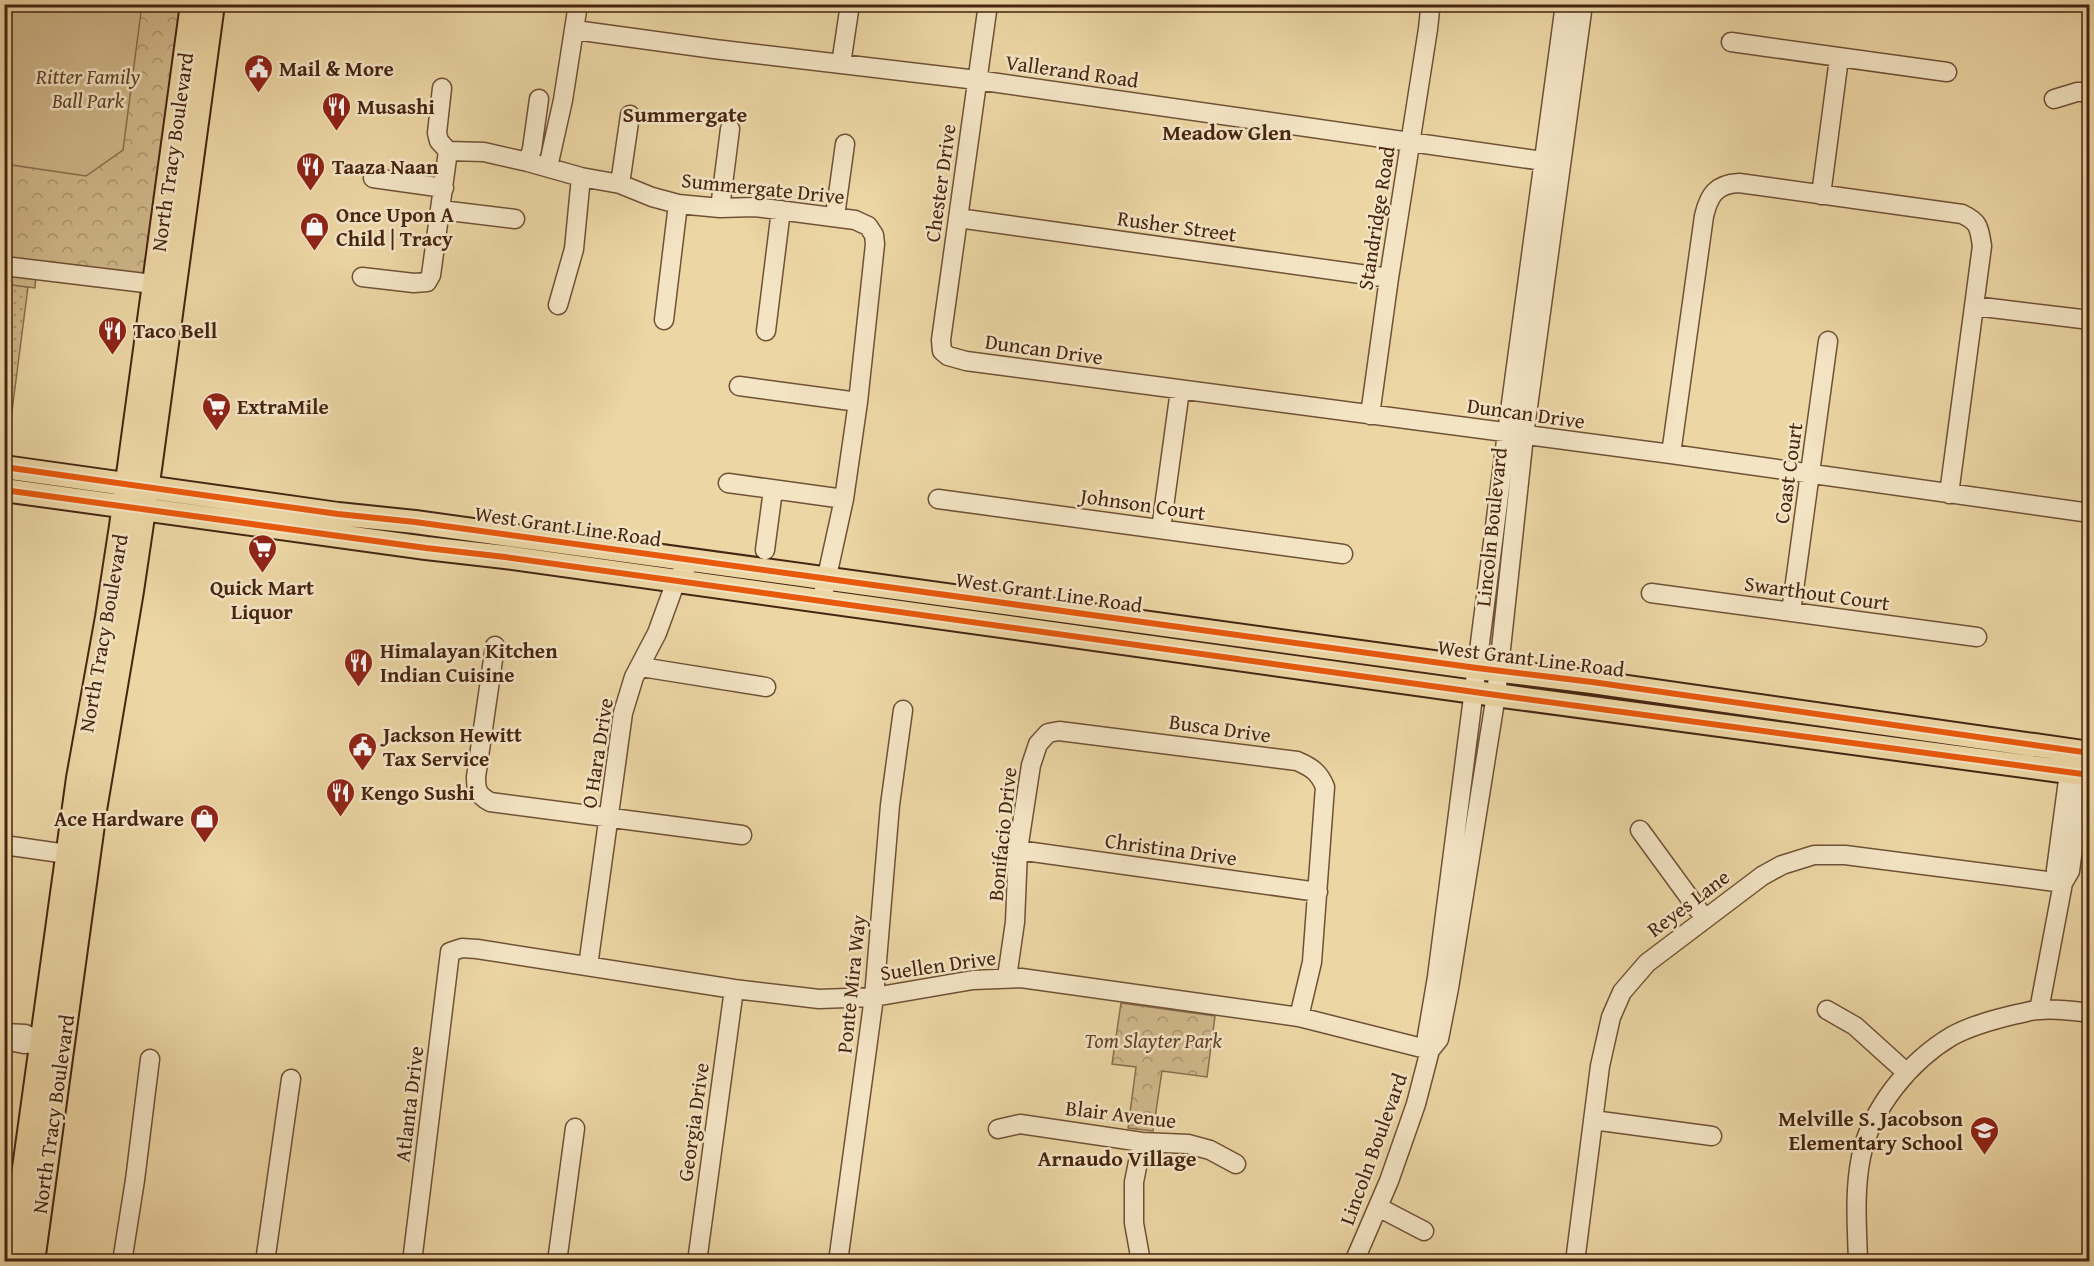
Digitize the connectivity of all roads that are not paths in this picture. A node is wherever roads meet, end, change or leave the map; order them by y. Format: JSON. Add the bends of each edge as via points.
{"nodes":[{"id":1,"x":192,"y":4,"type":"edge"},
{"id":2,"x":213,"y":4,"type":"edge"},
{"id":3,"x":578,"y":4,"type":"edge"},
{"id":4,"x":850,"y":4,"type":"edge"},
{"id":5,"x":988,"y":4,"type":"edge"},
{"id":6,"x":1428,"y":4,"type":"edge"},
{"id":7,"x":1565,"y":4,"type":"edge"},
{"id":8,"x":1583,"y":4,"type":"edge"},
{"id":9,"x":575,"y":30,"type":"junction"},
{"id":10,"x":1731,"y":42,"type":"dead end"},
{"id":11,"x":1839,"y":58,"type":"junction"},
{"id":12,"x":841,"y":64,"type":"junction"},
{"id":13,"x":1947,"y":72,"type":"dead end"},
{"id":14,"x":977,"y":80,"type":"junction"},
{"id":15,"x":442,"y":88,"type":"dead end"},
{"id":16,"x":2090,"y":92,"type":"edge"},
{"id":17,"x":539,"y":99,"type":"dead end"},
{"id":18,"x":2054,"y":99,"type":"dead end"},
{"id":19,"x":630,"y":115,"type":"dead end"},
{"id":20,"x":730,"y":129,"type":"dead end"},
{"id":21,"x":1411,"y":142,"type":"junction"},
{"id":22,"x":845,"y":144,"type":"dead end"},
{"id":23,"x":448,"y":151,"type":"junction"},
{"id":24,"x":528,"y":162,"type":"junction"},
{"id":25,"x":1553,"y":162,"type":"junction"},
{"id":26,"x":548,"y":167,"type":"junction"},
{"id":27,"x":581,"y":177,"type":"junction"},
{"id":28,"x":373,"y":178,"type":"dead end"},
{"id":29,"x":620,"y":184,"type":"junction"},
{"id":30,"x":444,"y":188,"type":"junction"},
{"id":31,"x":1821,"y":195,"type":"junction"},
{"id":32,"x":678,"y":204,"type":"junction"},
{"id":33,"x":720,"y":208,"type":"junction"},
{"id":34,"x":441,"y":210,"type":"junction"},
{"id":35,"x":781,"y":210,"type":"junction"},
{"id":36,"x":835,"y":216,"type":"junction"},
{"id":37,"x":958,"y":218,"type":"junction"},
{"id":38,"x":515,"y":219,"type":"dead end"},
{"id":39,"x":4,"y":266,"type":"edge"},
{"id":40,"x":363,"y":277,"type":"dead end"},
{"id":41,"x":1389,"y":278,"type":"junction"},
{"id":42,"x":153,"y":284,"type":"junction"},
{"id":43,"x":558,"y":305,"type":"dead end"},
{"id":44,"x":1974,"y":306,"type":"junction"},
{"id":45,"x":664,"y":320,"type":"dead end"},
{"id":46,"x":2090,"y":320,"type":"edge"},
{"id":47,"x":766,"y":332,"type":"dead end"},
{"id":48,"x":1828,"y":340,"type":"dead end"},
{"id":49,"x":165,"y":352,"type":"junction"},
{"id":50,"x":956,"y":358,"type":"joint"},
{"id":51,"x":739,"y":386,"type":"dead end"},
{"id":52,"x":1180,"y":390,"type":"junction"},
{"id":53,"x":858,"y":402,"type":"junction"},
{"id":54,"x":1370,"y":415,"type":"junction"},
{"id":55,"x":1515,"y":435,"type":"junction"},
{"id":56,"x":1671,"y":454,"type":"junction"},
{"id":57,"x":4,"y":467,"type":"edge"},
{"id":58,"x":1810,"y":474,"type":"junction"},
{"id":59,"x":728,"y":483,"type":"dead end"},
{"id":60,"x":4,"y":490,"type":"edge"},
{"id":61,"x":773,"y":490,"type":"junction"},
{"id":62,"x":1949,"y":494,"type":"junction"},
{"id":63,"x":135,"y":497,"type":"junction"},
{"id":64,"x":844,"y":499,"type":"junction"},
{"id":65,"x":938,"y":499,"type":"dead end"},
{"id":66,"x":2090,"y":513,"type":"edge"},
{"id":67,"x":1161,"y":529,"type":"junction"},
{"id":68,"x":529,"y":538,"type":"junction"},
{"id":69,"x":765,"y":550,"type":"dead end"},
{"id":70,"x":483,"y":554,"type":"junction"},
{"id":71,"x":1343,"y":554,"type":"dead end"},
{"id":72,"x":691,"y":560,"type":"junction"},
{"id":73,"x":826,"y":577,"type":"junction"},
{"id":74,"x":676,"y":581,"type":"junction"},
{"id":75,"x":1651,"y":593,"type":"dead end"},
{"id":76,"x":823,"y":600,"type":"junction"},
{"id":77,"x":1791,"y":612,"type":"junction"},
{"id":78,"x":1977,"y":637,"type":"dead end"},
{"id":79,"x":495,"y":646,"type":"dead end"},
{"id":80,"x":641,"y":667,"type":"junction"},
{"id":81,"x":1488,"y":670,"type":"junction"},
{"id":82,"x":766,"y":687,"type":"dead end"},
{"id":83,"x":1474,"y":692,"type":"junction"},
{"id":84,"x":1497,"y":695,"type":"junction"},
{"id":85,"x":903,"y":710,"type":"dead end"},
{"id":86,"x":1081,"y":734,"type":"joint"},
{"id":87,"x":2082,"y":765,"type":"edge"},
{"id":88,"x":609,"y":819,"type":"junction"},
{"id":89,"x":1640,"y":830,"type":"dead end"},
{"id":90,"x":742,"y":835,"type":"dead end"},
{"id":91,"x":4,"y":845,"type":"edge"},
{"id":92,"x":1018,"y":850,"type":"junction"},
{"id":93,"x":67,"y":854,"type":"junction"},
{"id":94,"x":2063,"y":883,"type":"junction"},
{"id":95,"x":1318,"y":892,"type":"junction"},
{"id":96,"x":1705,"y":919,"type":"junction"},
{"id":97,"x":76,"y":942,"type":"junction"},
{"id":98,"x":450,"y":952,"type":"joint"},
{"id":99,"x":588,"y":966,"type":"junction"},
{"id":100,"x":1007,"y":977,"type":"junction"},
{"id":101,"x":734,"y":989,"type":"junction"},
{"id":102,"x":874,"y":997,"type":"junction"},
{"id":103,"x":2039,"y":1010,"type":"junction"},
{"id":104,"x":1827,"y":1011,"type":"dead end"},
{"id":105,"x":2090,"y":1013,"type":"edge"},
{"id":106,"x":1299,"y":1017,"type":"junction"},
{"id":107,"x":4,"y":1033,"type":"edge"},
{"id":108,"x":4,"y":1040,"type":"edge"},
{"id":109,"x":41,"y":1042,"type":"junction"},
{"id":110,"x":1430,"y":1050,"type":"junction"},
{"id":111,"x":150,"y":1059,"type":"dead end"},
{"id":112,"x":1907,"y":1073,"type":"junction"},
{"id":113,"x":291,"y":1079,"type":"dead end"},
{"id":114,"x":1593,"y":1120,"type":"junction"},
{"id":115,"x":575,"y":1128,"type":"dead end"},
{"id":116,"x":998,"y":1129,"type":"dead end"},
{"id":117,"x":1712,"y":1136,"type":"dead end"},
{"id":118,"x":1142,"y":1142,"type":"junction"},
{"id":119,"x":46,"y":1164,"type":"junction"},
{"id":120,"x":1236,"y":1164,"type":"dead end"},
{"id":121,"x":1378,"y":1208,"type":"junction"},
{"id":122,"x":1424,"y":1231,"type":"dead end"},
{"id":123,"x":11,"y":1262,"type":"edge"},
{"id":124,"x":33,"y":1262,"type":"edge"},
{"id":125,"x":122,"y":1262,"type":"edge"},
{"id":126,"x":265,"y":1262,"type":"edge"},
{"id":127,"x":412,"y":1262,"type":"edge"},
{"id":128,"x":557,"y":1262,"type":"edge"},
{"id":129,"x":697,"y":1262,"type":"edge"},
{"id":130,"x":838,"y":1262,"type":"edge"},
{"id":131,"x":1141,"y":1262,"type":"edge"},
{"id":132,"x":1354,"y":1262,"type":"edge"},
{"id":133,"x":1575,"y":1262,"type":"edge"},
{"id":134,"x":1858,"y":1262,"type":"edge"}],
"edges":[{"from":1,"to":42,"type":"main road","name":"North Tracy Boulevard"},
{"from":2,"to":49,"type":"main road","name":"North Tracy Boulevard"},
{"from":3,"to":9,"type":"street"},
{"from":4,"to":12,"type":"street"},
{"from":5,"to":14,"type":"street","name":"Chester Drive"},
{"from":6,"to":21,"type":"street","name":"Standridge Road","via":[[1428,29]]},
{"from":7,"to":25,"type":"street","name":"Lincoln Boulevard"},
{"from":8,"to":25,"type":"street","name":"Lincoln Boulevard"},
{"from":9,"to":12,"type":"street","name":"Vallerand Road"},
{"from":9,"to":26,"type":"street"},
{"from":10,"to":11,"type":"street"},
{"from":11,"to":13,"type":"street"},
{"from":11,"to":31,"type":"street"},
{"from":12,"to":14,"type":"street","name":"Vallerand Road"},
{"from":14,"to":21,"type":"street","name":"Vallerand Road"},
{"from":14,"to":37,"type":"street","name":"Chester Drive"},
{"from":15,"to":23,"type":"street","via":[[436,133]]},
{"from":16,"to":18,"type":"street"},
{"from":17,"to":24,"type":"street"},
{"from":19,"to":29,"type":"street"},
{"from":20,"to":33,"type":"street"},
{"from":21,"to":25,"type":"street","name":"Vallerand Road"},
{"from":21,"to":41,"type":"street","name":"Standridge Road"},
{"from":22,"to":36,"type":"street"},
{"from":23,"to":24,"type":"street","name":"Summergate Drive","via":[[484,152]]},
{"from":23,"to":30,"type":"street"},
{"from":24,"to":26,"type":"street","name":"Summergate Drive"},
{"from":25,"to":55,"type":"street","name":"Lincoln Boulevard"},
{"from":26,"to":27,"type":"street","name":"Summergate Drive"},
{"from":27,"to":29,"type":"street","name":"Summergate Drive"},
{"from":27,"to":43,"type":"street","via":[[574,249]]},
{"from":28,"to":30,"type":"street"},
{"from":29,"to":32,"type":"street","name":"Summergate Drive"},
{"from":30,"to":34,"type":"street"},
{"from":31,"to":44,"type":"street","via":[[1962,214],[1974,220],[1980,228],[1982,246]]},
{"from":31,"to":56,"type":"street","via":[[1727,183],[1707,201]]},
{"from":32,"to":33,"type":"street","name":"Summergate Drive"},
{"from":32,"to":45,"type":"street"},
{"from":33,"to":35,"type":"street","name":"Summergate Drive"},
{"from":34,"to":38,"type":"street"},
{"from":34,"to":40,"type":"street","via":[[427,282]]},
{"from":35,"to":36,"type":"street","name":"Summergate Drive"},
{"from":35,"to":47,"type":"street"},
{"from":36,"to":53,"type":"street","name":"Summergate Drive","via":[[868,226],[875,243]]},
{"from":37,"to":41,"type":"street","name":"Rusher Street"},
{"from":37,"to":50,"type":"street","name":"Chester Drive","via":[[941,340],[942,351]]},
{"from":39,"to":42,"type":"street"},
{"from":41,"to":54,"type":"street","name":"Standridge Road"},
{"from":42,"to":49,"type":"street","via":[[162,298],[158,335]]},
{"from":42,"to":63,"type":"main road","name":"North Tracy Boulevard"},
{"from":44,"to":46,"type":"street"},
{"from":44,"to":62,"type":"street"},
{"from":48,"to":58,"type":"street","name":"Coast Court"},
{"from":49,"to":63,"type":"main road","name":"North Tracy Boulevard"},
{"from":50,"to":52,"type":"street","name":"Duncan Drive"},
{"from":51,"to":53,"type":"street"},
{"from":52,"to":54,"type":"street","name":"Duncan Drive"},
{"from":52,"to":67,"type":"street"},
{"from":53,"to":64,"type":"street","name":"Summergate Drive"},
{"from":54,"to":55,"type":"street","name":"Duncan Drive"},
{"from":55,"to":56,"type":"street","name":"Duncan Drive"},
{"from":55,"to":81,"type":"street","name":"Lincoln Boulevard"},
{"from":56,"to":58,"type":"street","name":"Duncan Drive"},
{"from":57,"to":63,"type":"main road","name":"West Grant Line Road"},
{"from":58,"to":62,"type":"street","name":"Duncan Drive"},
{"from":58,"to":77,"type":"street","name":"Coast Court"},
{"from":59,"to":61,"type":"street"},
{"from":60,"to":63,"type":"main road","name":"West Grant Line Road"},
{"from":61,"to":64,"type":"street"},
{"from":61,"to":69,"type":"street"},
{"from":62,"to":66,"type":"street","name":"Duncan Drive"},
{"from":63,"to":68,"type":"main road","name":"West Grant Line Road"},
{"from":63,"to":70,"type":"main road","name":"West Grant Line Road","via":[[414,547]]},
{"from":63,"to":93,"type":"main road","name":"North Tracy Boulevard","via":[[107,617]]},
{"from":63,"to":97,"type":"main road","name":"North Tracy Boulevard","via":[[126,632]]},
{"from":64,"to":73,"type":"street","name":"Summergate Drive"},
{"from":65,"to":67,"type":"street","name":"Johnson Court"},
{"from":67,"to":71,"type":"street","name":"Johnson Court"},
{"from":68,"to":70,"type":"main road","via":[[522,545]]},
{"from":68,"to":72,"type":"main road","name":"West Grant Line Road"},
{"from":70,"to":74,"type":"main road","name":"West Grant Line Road"},
{"from":72,"to":73,"type":"main road","name":"West Grant Line Road"},
{"from":72,"to":74,"type":"street","name":"O Hara Drive"},
{"from":73,"to":76,"type":"street","name":"Summergate Drive"},
{"from":73,"to":81,"type":"main road","name":"West Grant Line Road"},
{"from":74,"to":76,"type":"main road","name":"West Grant Line Road"},
{"from":74,"to":80,"type":"street","name":"O Hara Drive"},
{"from":75,"to":77,"type":"street","name":"Swarthout Court"},
{"from":76,"to":83,"type":"main road","name":"West Grant Line Road"},
{"from":77,"to":78,"type":"street","name":"Swarthout Court"},
{"from":79,"to":88,"type":"street","via":[[476,777],[480,797],[490,802]]},
{"from":80,"to":82,"type":"street"},
{"from":80,"to":88,"type":"street","name":"O Hara Drive","via":[[623,713]]},
{"from":81,"to":83,"type":"street","name":"Lincoln Boulevard"},
{"from":81,"to":84,"type":"street","name":"Lincoln Boulevard"},
{"from":81,"to":87,"type":"main road","name":"West Grant Line Road","via":[[1592,682]]},
{"from":83,"to":84,"type":"main road","name":"West Grant Line Road"},
{"from":83,"to":110,"type":"street","name":"Lincoln Boulevard","via":[[1427,1036]]},
{"from":84,"to":87,"type":"main road","name":"West Grant Line Road"},
{"from":84,"to":110,"type":"street","name":"Lincoln Boulevard","via":[[1449,988],[1439,1039]]},
{"from":85,"to":102,"type":"street","name":"Ponte Mira Way","via":[[890,805]]},
{"from":86,"to":92,"type":"street","name":"Bonifacio Drive","via":[[1048,733],[1038,744]]},
{"from":86,"to":95,"type":"street","name":"Busca Drive","via":[[1297,761],[1310,766],[1325,788]]},
{"from":87,"to":94,"type":"street","via":[[2056,870]]},
{"from":88,"to":90,"type":"street"},
{"from":88,"to":99,"type":"street","name":"O Hara Drive"},
{"from":89,"to":96,"type":"street"},
{"from":91,"to":93,"type":"street"},
{"from":92,"to":95,"type":"street","name":"Christina Drive"},
{"from":92,"to":100,"type":"street","name":"Bonifacio Drive","via":[[1015,922]]},
{"from":93,"to":97,"type":"street","via":[[76,861],[70,925]]},
{"from":93,"to":109,"type":"main road","name":"North Tracy Boulevard"},
{"from":94,"to":96,"type":"street","name":"Reyes Lane","via":[[1845,855],[1814,855],[1762,876]]},
{"from":94,"to":103,"type":"street"},
{"from":95,"to":106,"type":"street","name":"Busca Drive","via":[[1312,962]]},
{"from":96,"to":114,"type":"street","name":"Reyes Lane","via":[[1647,963],[1622,992],[1611,1017]]},
{"from":97,"to":119,"type":"main road","name":"North Tracy Boulevard"},
{"from":98,"to":99,"type":"street","name":"Suellen Drive","via":[[477,949]]},
{"from":98,"to":127,"type":"street","name":"Atlanta Drive"},
{"from":99,"to":101,"type":"street","name":"Suellen Drive"},
{"from":100,"to":102,"type":"street","name":"Suellen Drive"},
{"from":100,"to":106,"type":"street","name":"Suellen Drive"},
{"from":101,"to":102,"type":"street","name":"Suellen Drive","via":[[819,999]]},
{"from":101,"to":129,"type":"street","name":"Georgia Drive"},
{"from":102,"to":130,"type":"street","name":"Ponte Mira Way"},
{"from":103,"to":105,"type":"street"},
{"from":103,"to":112,"type":"street","via":[[1996,1019],[1954,1035]]},
{"from":104,"to":112,"type":"street","via":[[1855,1026]]},
{"from":106,"to":110,"type":"street","name":"Suellen Drive"},
{"from":107,"to":109,"type":"street","via":[[25,1034]]},
{"from":108,"to":109,"type":"street"},
{"from":109,"to":119,"type":"street","via":[[51,1053],[41,1133]]},
{"from":109,"to":123,"type":"main road","name":"North Tracy Boulevard"},
{"from":110,"to":121,"type":"street","name":"Lincoln Boulevard","via":[[1416,1104]]},
{"from":111,"to":125,"type":"street"},
{"from":112,"to":134,"type":"street","via":[[1883,1105],[1861,1156],[1855,1197]]},
{"from":113,"to":126,"type":"street"},
{"from":114,"to":117,"type":"street"},
{"from":114,"to":133,"type":"street","name":"Reyes Lane"},
{"from":115,"to":128,"type":"street"},
{"from":116,"to":118,"type":"street","name":"Blair Avenue","via":[[1020,1124]]},
{"from":118,"to":120,"type":"street","name":"Blair Avenue","via":[[1188,1144]]},
{"from":118,"to":131,"type":"street","via":[[1134,1182],[1134,1223]]},
{"from":119,"to":124,"type":"main road","name":"North Tracy Boulevard"},
{"from":121,"to":122,"type":"street"},
{"from":121,"to":132,"type":"street","name":"Lincoln Boulevard"}]}
